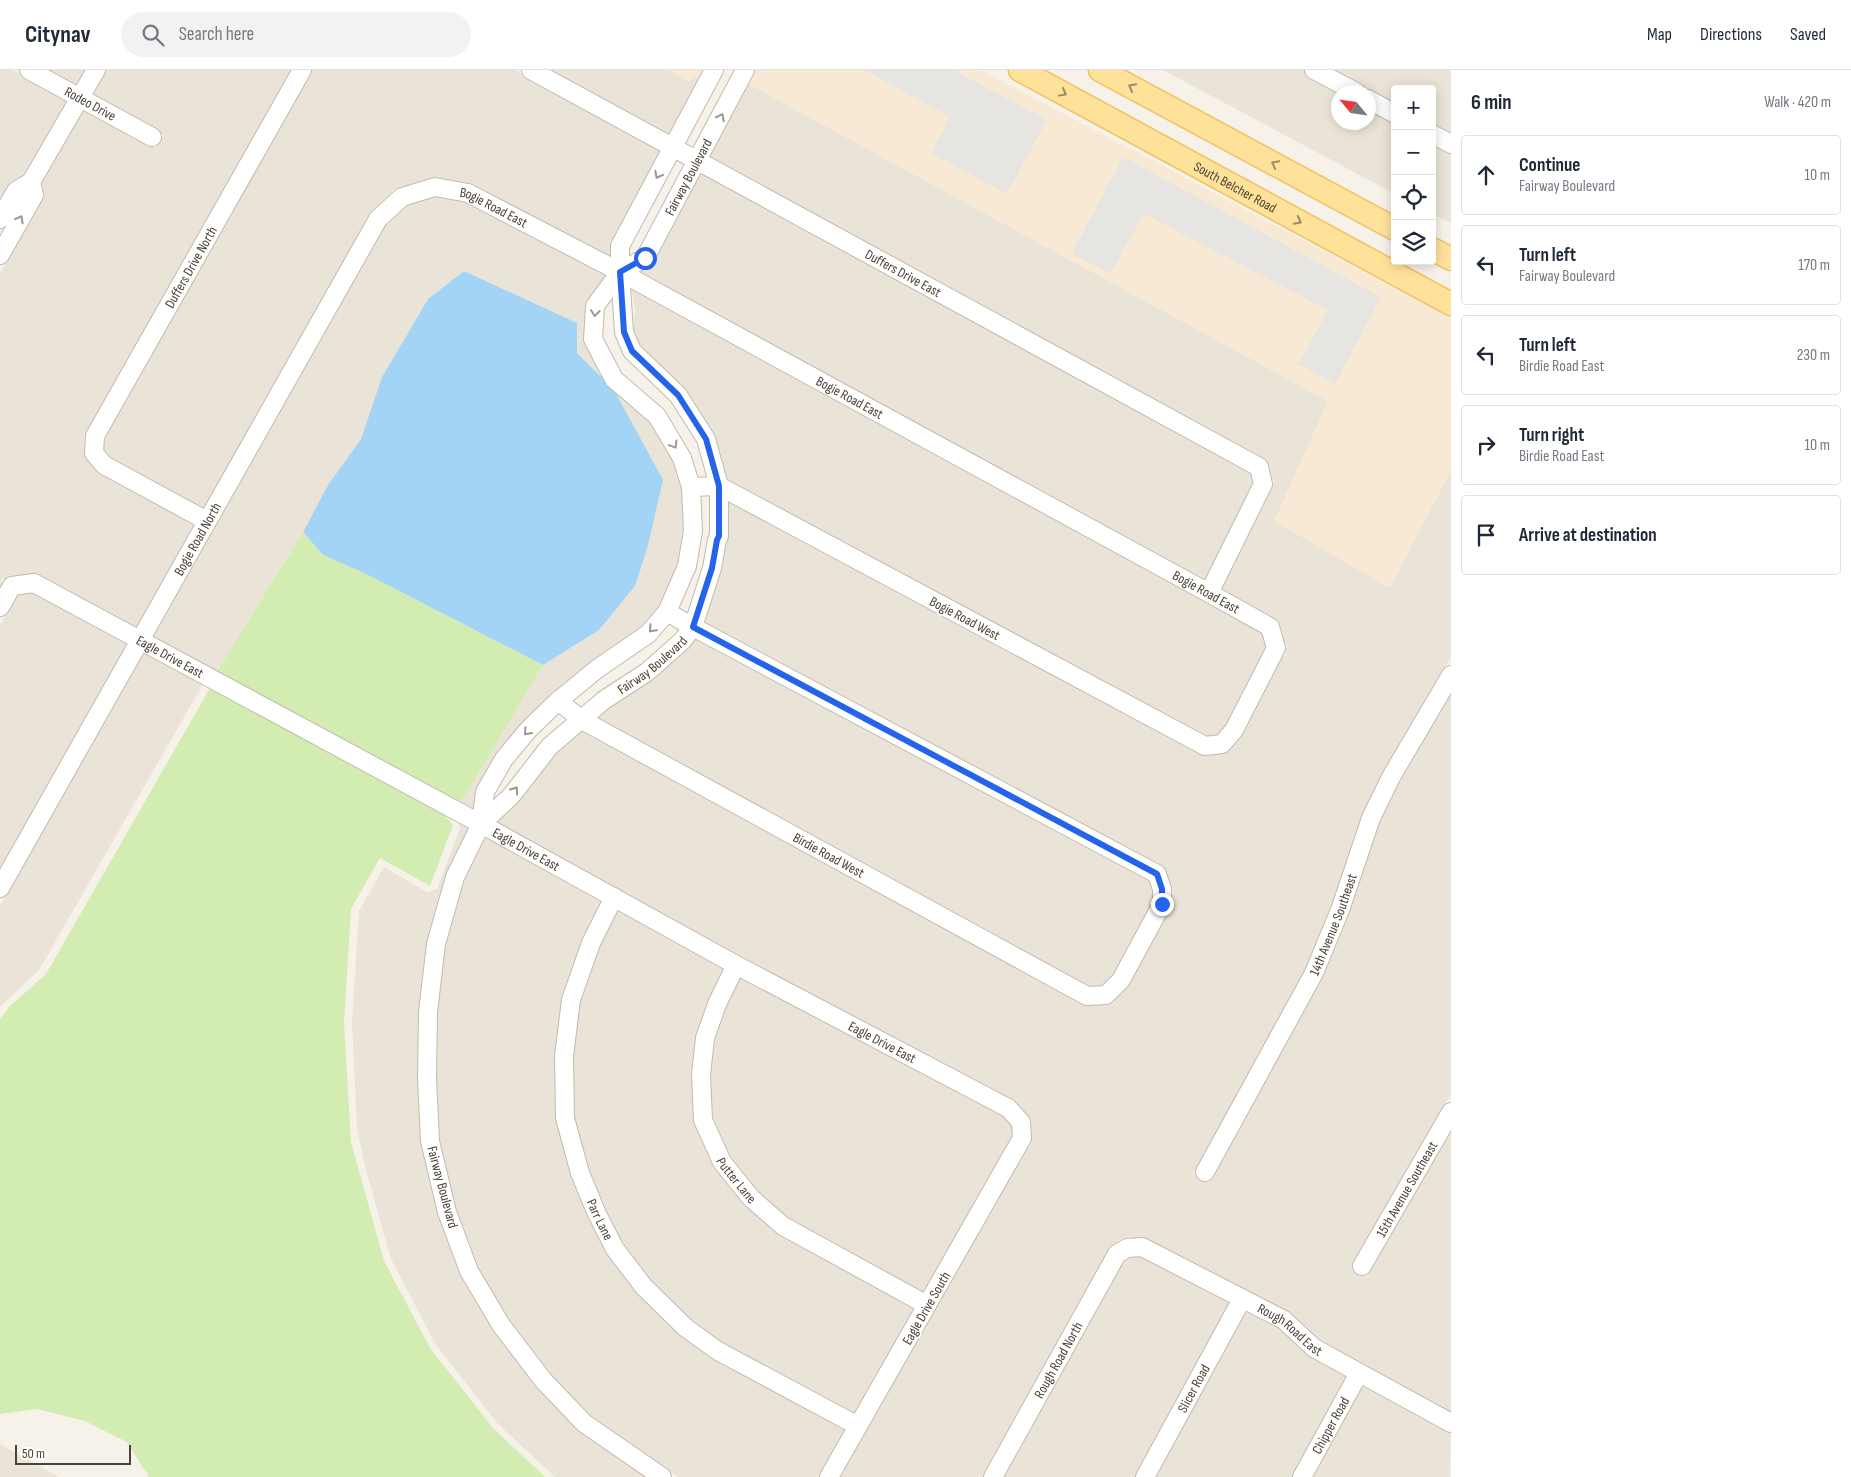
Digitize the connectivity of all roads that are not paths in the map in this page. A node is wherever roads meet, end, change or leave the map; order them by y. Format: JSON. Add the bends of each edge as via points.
{"nodes":[{"id":1,"x":29,"y":70,"type":"edge"},
{"id":2,"x":96,"y":70,"type":"edge"},
{"id":3,"x":302,"y":70,"type":"edge"},
{"id":4,"x":531,"y":70,"type":"edge"},
{"id":5,"x":714,"y":70,"type":"edge"},
{"id":6,"x":745,"y":70,"type":"edge"},
{"id":7,"x":1020,"y":70,"type":"edge"},
{"id":8,"x":1100,"y":70,"type":"edge"},
{"id":9,"x":1314,"y":70,"type":"edge"},
{"id":10,"x":1343,"y":85,"type":"edge"},
{"id":11,"x":80,"y":98,"type":"junction"},
{"id":12,"x":1376,"y":104,"type":"edge"},
{"id":13,"x":1391,"y":112,"type":"edge"},
{"id":14,"x":1436,"y":136,"type":"edge"},
{"id":15,"x":152,"y":137,"type":"dead end"},
{"id":16,"x":1451,"y":144,"type":"edge"},
{"id":17,"x":673,"y":147,"type":"junction"},
{"id":18,"x":698,"y":160,"type":"junction"},
{"id":19,"x":31,"y":182,"type":"junction"},
{"id":20,"x":402,"y":197,"type":"joint"},
{"id":21,"x":0,"y":219,"type":"edge"},
{"id":22,"x":1391,"y":227,"type":"edge"},
{"id":23,"x":1436,"y":251,"type":"edge"},
{"id":24,"x":0,"y":255,"type":"edge"},
{"id":25,"x":1451,"y":259,"type":"edge"},
{"id":26,"x":620,"y":272,"type":"junction"},
{"id":27,"x":1451,"y":304,"type":"edge"},
{"id":28,"x":719,"y":486,"type":"junction"},
{"id":29,"x":691,"y":487,"type":"junction"},
{"id":30,"x":207,"y":521,"type":"junction"},
{"id":31,"x":1209,"y":593,"type":"junction"},
{"id":32,"x":0,"y":607,"type":"edge"},
{"id":33,"x":667,"y":612,"type":"junction"},
{"id":34,"x":693,"y":627,"type":"junction"},
{"id":35,"x":140,"y":642,"type":"junction"},
{"id":36,"x":1276,"y":648,"type":"joint"},
{"id":37,"x":1451,"y":674,"type":"edge"},
{"id":38,"x":558,"y":701,"type":"junction"},
{"id":39,"x":582,"y":720,"type":"junction"},
{"id":40,"x":480,"y":824,"type":"junction"},
{"id":41,"x":0,"y":888,"type":"edge"},
{"id":42,"x":614,"y":897,"type":"junction"},
{"id":43,"x":736,"y":965,"type":"junction"},
{"id":44,"x":1451,"y":1112,"type":"edge"},
{"id":45,"x":1022,"y":1138,"type":"joint"},
{"id":46,"x":1205,"y":1172,"type":"dead end"},
{"id":47,"x":1127,"y":1248,"type":"joint"},
{"id":48,"x":1362,"y":1266,"type":"dead end"},
{"id":49,"x":1242,"y":1299,"type":"junction"},
{"id":50,"x":927,"y":1305,"type":"junction"},
{"id":51,"x":1359,"y":1373,"type":"junction"},
{"id":52,"x":1451,"y":1423,"type":"edge"},
{"id":53,"x":858,"y":1426,"type":"junction"},
{"id":54,"x":662,"y":1477,"type":"edge"},
{"id":55,"x":829,"y":1477,"type":"edge"},
{"id":56,"x":992,"y":1477,"type":"edge"},
{"id":57,"x":1145,"y":1477,"type":"edge"},
{"id":58,"x":1302,"y":1477,"type":"edge"}],
"edges":[{"from":1,"to":11,"type":"street","name":"Rodeo Drive"},
{"from":2,"to":11,"type":"street"},
{"from":3,"to":30,"type":"street","name":"Duffers Drive North","via":[[95,436],[94,453],[104,465]]},
{"from":4,"to":17,"type":"street","name":"Duffers Drive East"},
{"from":5,"to":17,"type":"street","name":"Fairway Boulevard"},
{"from":18,"to":6,"type":"street","name":"Fairway Boulevard","one_way":true},
{"from":7,"to":27,"type":"main road","name":"South Belcher Road","one_way":true},
{"from":22,"to":8,"type":"main road","one_way":true},
{"from":9,"to":10,"type":"street"},
{"from":11,"to":15,"type":"street","name":"Rodeo Drive"},
{"from":11,"to":19,"type":"street"},
{"from":12,"to":13,"type":"street"},
{"from":14,"to":16,"type":"street"},
{"from":17,"to":18,"type":"street","name":"Duffers Drive East"},
{"from":17,"to":26,"type":"street","name":"Fairway Boulevard","one_way":true,"via":[[620,246]]},
{"from":18,"to":26,"type":"street","name":"Fairway Boulevard","via":[[645,258]]},
{"from":18,"to":31,"type":"street","name":"Duffers Drive East","via":[[1259,467],[1263,484]]},
{"from":19,"to":21,"type":"street","via":[[16,191]]},
{"from":24,"to":19,"type":"street","one_way":true,"via":[[34,195]]},
{"from":20,"to":26,"type":"street","name":"Bogie Road East","via":[[435,187],[468,192]]},
{"from":20,"to":30,"type":"street","name":"Bogie Road North","via":[[378,219]]},
{"from":23,"to":25,"type":"main road"},
{"from":26,"to":28,"type":"street","name":"Fairway Boulevard","via":[[624,332],[632,351],[678,395],[706,439]]},
{"from":26,"to":29,"type":"street","name":"Fairway Boulevard","one_way":true,"via":[[595,306],[593,339],[614,378],[657,416],[682,458]]},
{"from":26,"to":31,"type":"street","name":"Bogie Road East"},
{"from":28,"to":29,"type":"street"},
{"from":28,"to":34,"type":"street","name":"Fairway Boulevard","via":[[719,536]]},
{"from":28,"to":36,"type":"street","name":"Bogie Road West","via":[[1205,746],[1222,744],[1234,730]]},
{"from":29,"to":33,"type":"street","name":"Fairway Boulevard","via":[[693,531],[687,566]]},
{"from":30,"to":35,"type":"street","name":"Bogie Road North"},
{"from":31,"to":36,"type":"street","name":"Bogie Road East","via":[[1270,627]]},
{"from":32,"to":35,"type":"street","name":"Eagle Drive East","via":[[12,586],[34,583]]},
{"from":33,"to":34,"type":"street"},
{"from":33,"to":38,"type":"street","name":"Fairway Boulevard","one_way":true,"via":[[648,634]]},
{"from":34,"to":39,"type":"street","name":"Fairway Boulevard","via":[[647,672],[604,700]]},
{"from":34,"to":39,"type":"street","name":"Birdie Road West","via":[[1157,874],[1162,904],[1121,980],[1106,995],[1087,996]]},
{"from":35,"to":40,"type":"street","name":"Eagle Drive East"},
{"from":35,"to":41,"type":"street","name":"Bogie Road North"},
{"from":37,"to":46,"type":"street","name":"14th Avenue Southeast","via":[[1371,818],[1340,910],[1314,973]]},
{"from":38,"to":39,"type":"street","name":"Birdie Road West"},
{"from":38,"to":40,"type":"street","name":"Fairway Boulevard","one_way":true,"via":[[504,759],[485,792]]},
{"from":40,"to":39,"type":"street","name":"Fairway Boulevard","one_way":true,"via":[[511,796],[550,746]]},
{"from":40,"to":42,"type":"street","name":"Eagle Drive East"},
{"from":40,"to":54,"type":"street","name":"Fairway Boulevard","via":[[456,877],[436,944],[428,1012],[430,1141],[448,1212],[469,1271],[501,1325],[543,1380],[584,1423]]},
{"from":42,"to":43,"type":"street","name":"Eagle Drive East"},
{"from":42,"to":53,"type":"street","name":"Parr Lane","via":[[591,943],[570,1000],[564,1056],[565,1118],[580,1173],[596,1214],[615,1249],[644,1287],[686,1328],[718,1351]]},
{"from":43,"to":45,"type":"street","name":"Eagle Drive East","via":[[1008,1108],[1021,1122]]},
{"from":43,"to":50,"type":"street","name":"Putter Lane","via":[[705,1038],[701,1075],[703,1120],[722,1162],[751,1198],[783,1226]]},
{"from":44,"to":48,"type":"street","name":"15th Avenue Southeast"},
{"from":45,"to":50,"type":"street","name":"Eagle Drive South"},
{"from":47,"to":49,"type":"street","name":"Rough Road East","via":[[1142,1247]]},
{"from":47,"to":56,"type":"street","name":"Rough Road North","via":[[1117,1254]]},
{"from":49,"to":51,"type":"street","name":"Rough Road East","via":[[1284,1320],[1314,1348]]},
{"from":49,"to":57,"type":"street","name":"Slicer Road"},
{"from":50,"to":53,"type":"street","name":"Eagle Drive South"},
{"from":51,"to":52,"type":"street","name":"Rough Road East"},
{"from":51,"to":58,"type":"street","name":"Chipper Road"},
{"from":53,"to":55,"type":"street","name":"Eagle Drive South"}]}
